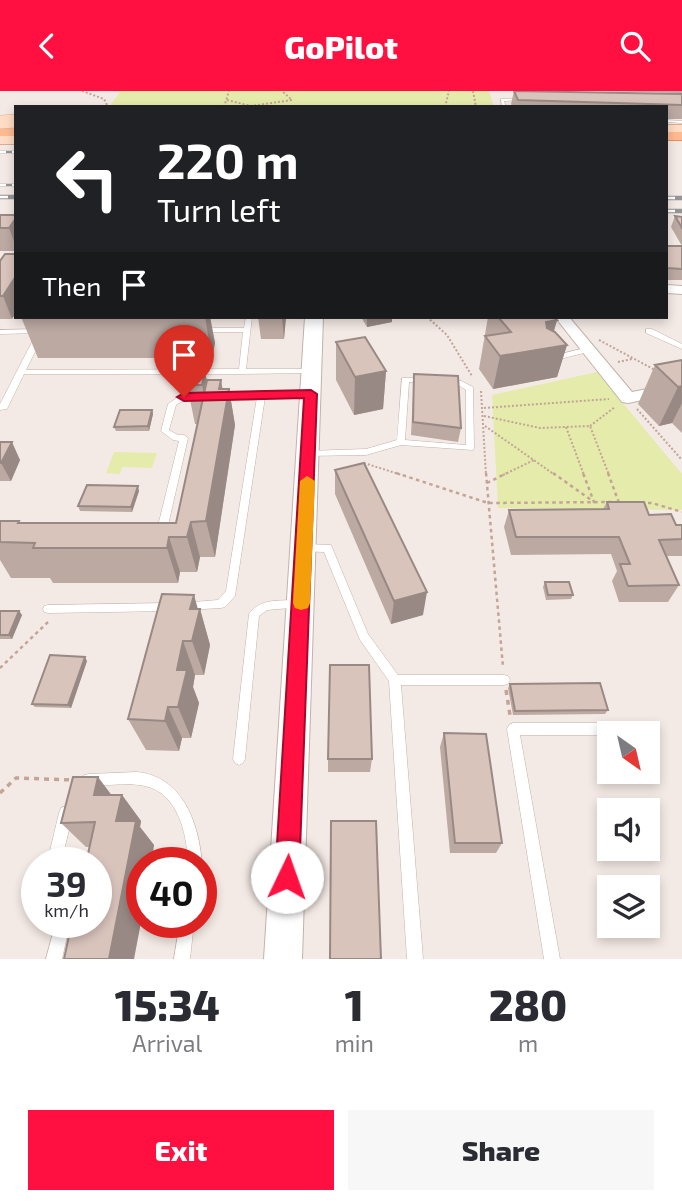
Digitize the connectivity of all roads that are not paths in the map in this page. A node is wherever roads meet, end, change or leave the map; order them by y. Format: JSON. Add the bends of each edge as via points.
{"nodes":[{"id":1,"x":500,"y":91,"type":"edge"},
{"id":2,"x":533,"y":94,"type":"edge"},
{"id":3,"x":530,"y":100,"type":"edge"},
{"id":4,"x":503,"y":105,"type":"edge"},
{"id":5,"x":202,"y":319,"type":"edge"},
{"id":6,"x":249,"y":319,"type":"edge"},
{"id":7,"x":314,"y":319,"type":"edge"},
{"id":8,"x":565,"y":319,"type":"edge"},
{"id":9,"x":247,"y":330,"type":"junction"},
{"id":10,"x":649,"y":331,"type":"dead end"},
{"id":11,"x":0,"y":332,"type":"edge"},
{"id":12,"x":682,"y":347,"type":"edge"},
{"id":13,"x":589,"y":349,"type":"junction"},
{"id":14,"x":545,"y":360,"type":"edge"},
{"id":15,"x":21,"y":372,"type":"junction"},
{"id":16,"x":242,"y":372,"type":"junction"},
{"id":17,"x":311,"y":383,"type":"junction"},
{"id":18,"x":682,"y":387,"type":"edge"},
{"id":19,"x":261,"y":395,"type":"junction"},
{"id":20,"x":0,"y":407,"type":"edge"},
{"id":21,"x":401,"y":442,"type":"junction"},
{"id":22,"x":308,"y":454,"type":"junction"},
{"id":23,"x":149,"y":534,"type":"edge"},
{"id":24,"x":304,"y":548,"type":"junction"},
{"id":25,"x":301,"y":604,"type":"junction"},
{"id":26,"x":48,"y":609,"type":"dead end"},
{"id":27,"x":396,"y":680,"type":"junction"},
{"id":28,"x":504,"y":680,"type":"road end"},
{"id":29,"x":597,"y":729,"type":"edge"},
{"id":30,"x":239,"y":759,"type":"dead end"},
{"id":31,"x":74,"y":780,"type":"edge"},
{"id":32,"x":68,"y":803,"type":"edge"},
{"id":33,"x":58,"y":847,"type":"edge"},
{"id":34,"x":194,"y":847,"type":"edge"},
{"id":35,"x":59,"y":938,"type":"edge"},
{"id":36,"x":185,"y":938,"type":"edge"},
{"id":37,"x":54,"y":959,"type":"edge"},
{"id":38,"x":182,"y":959,"type":"edge"},
{"id":39,"x":283,"y":959,"type":"edge"},
{"id":40,"x":415,"y":959,"type":"edge"},
{"id":41,"x":552,"y":959,"type":"edge"}],
"edges":[{"from":1,"to":2,"type":"lane"},
{"from":3,"to":4,"type":"lane","via":[[502,100]]},
{"from":5,"to":9,"type":"lane","via":[[199,330]]},
{"from":6,"to":9,"type":"lane"},
{"from":7,"to":17,"type":"street"},
{"from":8,"to":13,"type":"street"},
{"from":9,"to":16,"type":"lane"},
{"from":10,"to":12,"type":"lane"},
{"from":11,"to":15,"type":"lane","via":[[20,328],[46,331]]},
{"from":13,"to":14,"type":"lane"},
{"from":13,"to":18,"type":"street","via":[[628,398]]},
{"from":15,"to":16,"type":"lane"},
{"from":15,"to":20,"type":"lane"},
{"from":16,"to":17,"type":"lane"},
{"from":17,"to":19,"type":"lane"},
{"from":17,"to":22,"type":"street"},
{"from":19,"to":23,"type":"lane","via":[[191,395],[172,404],[165,431],[184,438],[162,534]]},
{"from":19,"to":26,"type":"lane","via":[[227,599],[213,606],[161,613]]},
{"from":21,"to":21,"type":"lane","via":[[470,448],[470,389],[457,381],[405,380]]},
{"from":21,"to":22,"type":"lane","via":[[366,452]]},
{"from":22,"to":24,"type":"street"},
{"from":24,"to":25,"type":"street"},
{"from":24,"to":27,"type":"lane","via":[[327,548],[364,637]]},
{"from":25,"to":30,"type":"lane","via":[[265,606],[254,614]]},
{"from":25,"to":39,"type":"street"},
{"from":27,"to":28,"type":"lane"},
{"from":27,"to":40,"type":"lane"},
{"from":29,"to":41,"type":"lane","via":[[513,729]]},
{"from":31,"to":34,"type":"lane","via":[[145,779],[160,786],[180,807]]},
{"from":32,"to":33,"type":"lane"},
{"from":35,"to":37,"type":"lane"},
{"from":36,"to":38,"type":"lane"}]}
